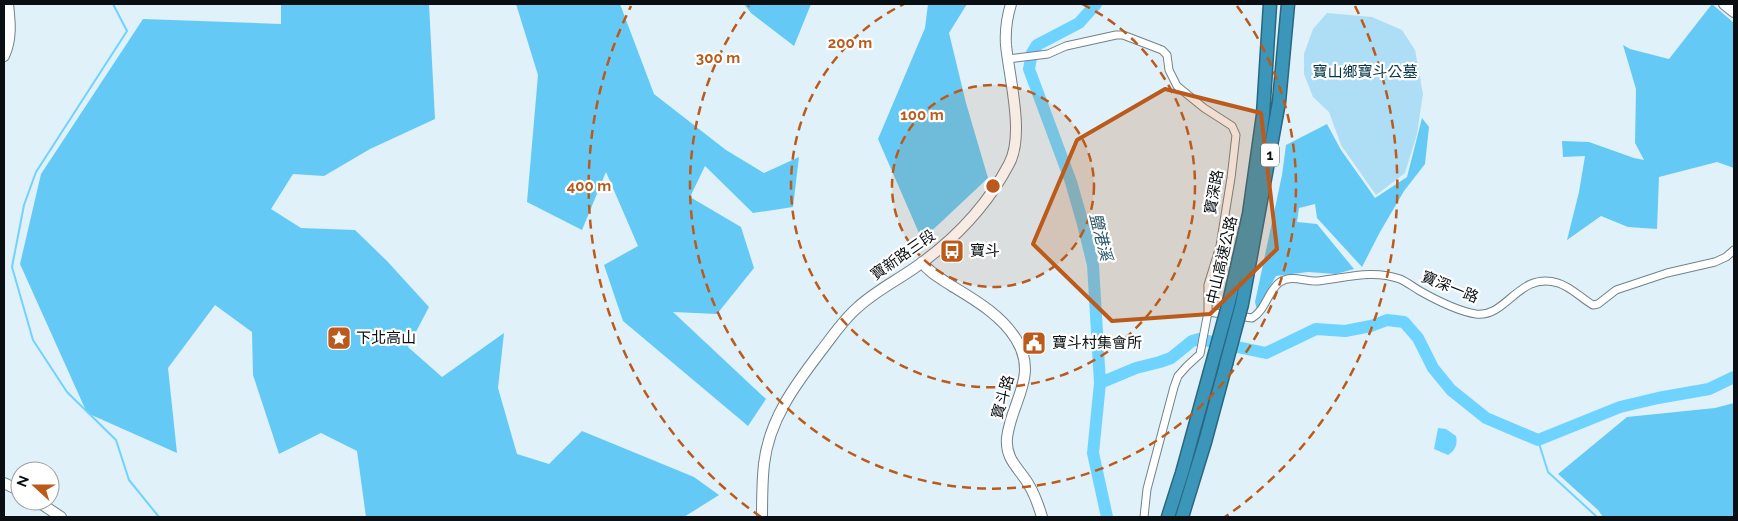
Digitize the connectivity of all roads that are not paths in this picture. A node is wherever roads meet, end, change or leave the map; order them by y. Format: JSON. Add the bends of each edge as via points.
{"nodes":[{"id":1,"x":8,"y":4,"type":"edge"},
{"id":2,"x":1011,"y":4,"type":"edge"},
{"id":3,"x":1270,"y":4,"type":"edge"},
{"id":4,"x":1288,"y":4,"type":"edge"},
{"id":5,"x":1724,"y":4,"type":"edge"},
{"id":6,"x":1734,"y":12,"type":"edge"},
{"id":7,"x":4,"y":56,"type":"edge"},
{"id":8,"x":1008,"y":59,"type":"junction"},
{"id":9,"x":1734,"y":250,"type":"edge"},
{"id":10,"x":922,"y":262,"type":"junction"},
{"id":11,"x":1208,"y":312,"type":"junction"},
{"id":12,"x":762,"y":517,"type":"edge"},
{"id":13,"x":1042,"y":517,"type":"edge"},
{"id":14,"x":1144,"y":517,"type":"edge"},
{"id":15,"x":1168,"y":517,"type":"edge"},
{"id":16,"x":1182,"y":517,"type":"edge"}],
"edges":[{"from":1,"to":7,"type":"street","via":[[10,21]]},
{"from":2,"to":8,"type":"street","name":"寶新路三段","via":[[1006,27]]},
{"from":3,"to":15,"type":"highway","name":"中山高速公路","number":"1","bridge":true,"via":[[1264,106],[1249,214],[1229,302]]},
{"from":4,"to":16,"type":"highway","name":"中山高速公路","number":"1","bridge":true,"via":[[1279,102],[1242,304]]},
{"from":5,"to":6,"type":"street"},
{"from":8,"to":10,"type":"street","name":"寶新路三段","via":[[1015,107],[1014,147],[1010,163],[970,220]]},
{"from":8,"to":11,"type":"street","name":"寶深路","via":[[1048,54],[1066,46],[1123,35],[1162,50],[1167,55],[1169,70],[1177,86],[1232,126],[1236,146],[1220,246],[1208,285]]},
{"from":9,"to":11,"type":"street","name":"寶深一路","via":[[1715,262],[1616,290],[1593,305],[1558,283],[1543,280],[1530,283],[1505,303],[1478,314],[1443,302],[1401,280],[1383,274],[1366,274],[1316,281],[1298,278],[1282,281],[1252,318]]},
{"from":10,"to":12,"type":"street","name":"寶新路三段","via":[[855,309],[789,394],[768,443]]},
{"from":10,"to":13,"type":"street","name":"寶斗路","via":[[935,275],[994,315],[1011,332],[1020,348],[1026,368],[1009,431],[1008,448],[1012,462],[1031,487]]},
{"from":11,"to":14,"type":"street","name":"寶深路","via":[[1200,354],[1178,376],[1174,388],[1147,489]]}]}
